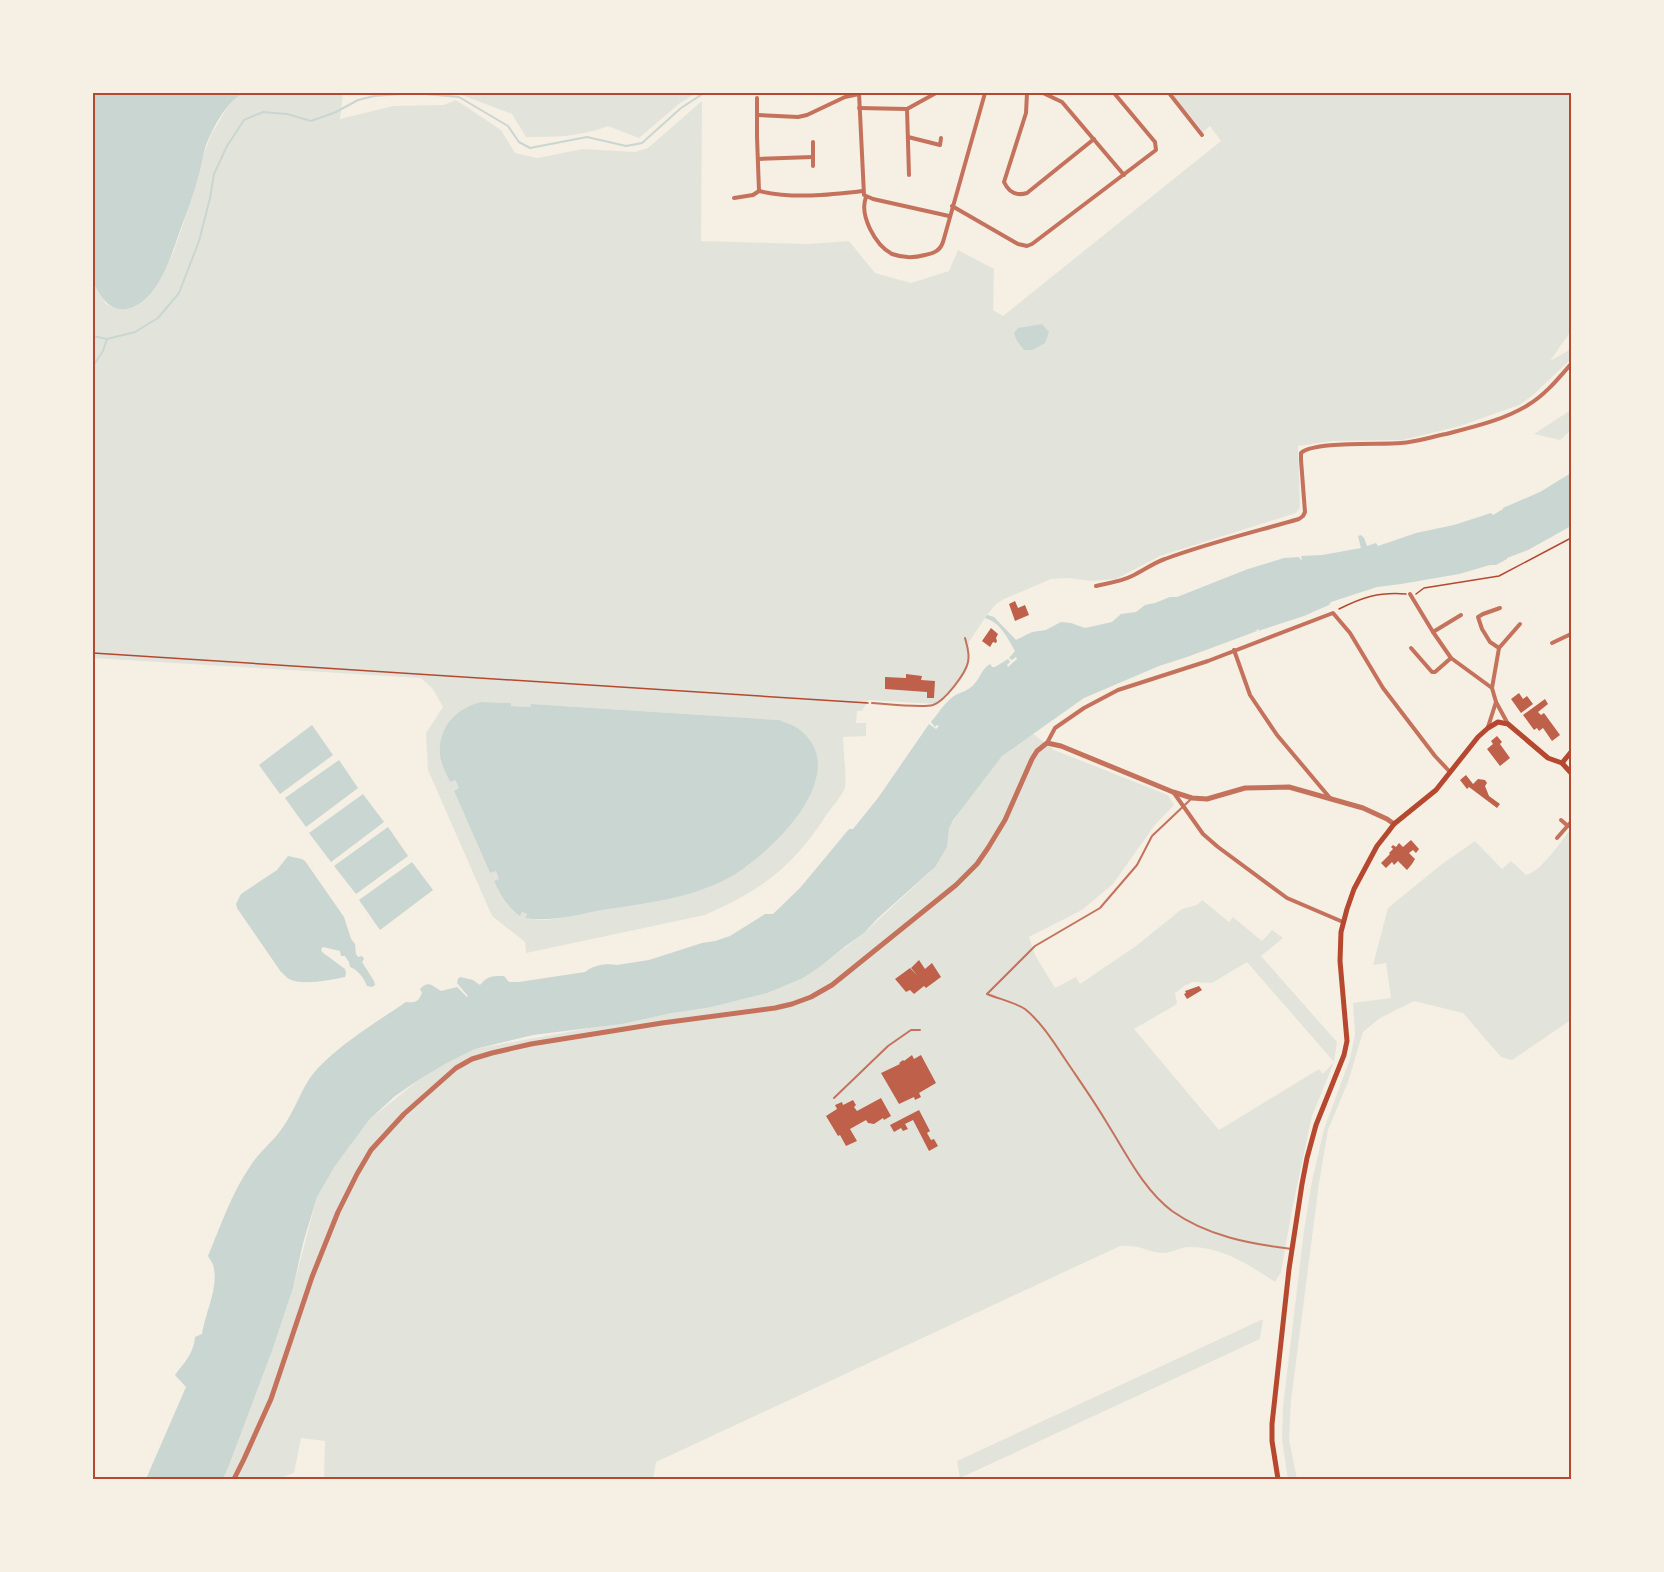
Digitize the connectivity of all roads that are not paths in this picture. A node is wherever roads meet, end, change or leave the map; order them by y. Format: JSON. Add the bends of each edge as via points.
{"nodes":[{"id":1,"x":859,"y":93,"type":"edge"},
{"id":2,"x":936,"y":93,"type":"edge"},
{"id":3,"x":985,"y":93,"type":"edge"},
{"id":4,"x":1027,"y":93,"type":"edge"},
{"id":5,"x":1043,"y":93,"type":"edge"},
{"id":6,"x":1113,"y":93,"type":"edge"},
{"id":7,"x":1169,"y":93,"type":"edge"},
{"id":8,"x":757,"y":98,"type":"dead end"},
{"id":9,"x":860,"y":108,"type":"junction"},
{"id":10,"x":907,"y":109,"type":"junction"},
{"id":11,"x":757,"y":115,"type":"junction"},
{"id":12,"x":1202,"y":135,"type":"dead end"},
{"id":13,"x":908,"y":137,"type":"junction"},
{"id":14,"x":941,"y":138,"type":"dead end"},
{"id":15,"x":1094,"y":139,"type":"junction"},
{"id":16,"x":813,"y":142,"type":"dead end"},
{"id":17,"x":813,"y":157,"type":"junction"},
{"id":18,"x":758,"y":159,"type":"junction"},
{"id":19,"x":813,"y":166,"type":"dead end"},
{"id":20,"x":909,"y":175,"type":"dead end"},
{"id":21,"x":1124,"y":175,"type":"junction"},
{"id":22,"x":759,"y":191,"type":"junction"},
{"id":23,"x":863,"y":191,"type":"junction"},
{"id":24,"x":866,"y":197,"type":"junction"},
{"id":25,"x":734,"y":198,"type":"dead end"},
{"id":26,"x":952,"y":206,"type":"junction"},
{"id":27,"x":949,"y":216,"type":"junction"},
{"id":28,"x":1571,"y":364,"type":"edge"},
{"id":29,"x":1096,"y":586,"type":"dead end"},
{"id":30,"x":1410,"y":594,"type":"road end"},
{"id":31,"x":1500,"y":608,"type":"dead end"},
{"id":32,"x":1461,"y":615,"type":"dead end"},
{"id":33,"x":1520,"y":624,"type":"dead end"},
{"id":34,"x":1433,"y":632,"type":"junction"},
{"id":35,"x":1571,"y":634,"type":"edge"},
{"id":36,"x":965,"y":638,"type":"dead end"},
{"id":37,"x":1552,"y":643,"type":"dead end"},
{"id":38,"x":1410,"y":648,"type":"dead end"},
{"id":39,"x":1499,"y":648,"type":"junction"},
{"id":40,"x":1234,"y":650,"type":"junction"},
{"id":41,"x":1451,"y":658,"type":"junction"},
{"id":42,"x":1492,"y":688,"type":"junction"},
{"id":43,"x":1496,"y":702,"type":"junction"},
{"id":44,"x":872,"y":703,"type":"road end"},
{"id":45,"x":1508,"y":724,"type":"junction"},
{"id":46,"x":1488,"y":728,"type":"junction"},
{"id":47,"x":1047,"y":743,"type":"junction"},
{"id":48,"x":1571,"y":752,"type":"edge"},
{"id":49,"x":1562,"y":763,"type":"junction"},
{"id":50,"x":1451,"y":772,"type":"junction"},
{"id":51,"x":1571,"y":773,"type":"edge"},
{"id":52,"x":1173,"y":792,"type":"junction"},
{"id":53,"x":1192,"y":798,"type":"junction"},
{"id":54,"x":1329,"y":798,"type":"junction"},
{"id":55,"x":1183,"y":806,"type":"junction"},
{"id":56,"x":1561,"y":820,"type":"dead end"},
{"id":57,"x":1394,"y":824,"type":"junction"},
{"id":58,"x":1569,"y":824,"type":"edge"},
{"id":59,"x":1557,"y":838,"type":"dead end"},
{"id":60,"x":1343,"y":922,"type":"junction"},
{"id":61,"x":920,"y":1030,"type":"dead end"},
{"id":62,"x":834,"y":1098,"type":"dead end"},
{"id":63,"x":1292,"y":1250,"type":"junction"},
{"id":64,"x":234,"y":1479,"type":"edge"},
{"id":65,"x":1278,"y":1479,"type":"edge"}],
"edges":[{"from":1,"to":9,"type":"street"},
{"from":1,"to":11,"type":"street","via":[[798,117]]},
{"from":2,"to":10,"type":"street"},
{"from":3,"to":26,"type":"street"},
{"from":4,"to":15,"type":"street","via":[[1027,107],[1004,182],[1017,195],[1027,193]]},
{"from":5,"to":15,"type":"street","via":[[1062,102]]},
{"from":6,"to":21,"type":"street","via":[[1156,145],[1156,150]]},
{"from":7,"to":12,"type":"street"},
{"from":8,"to":11,"type":"street"},
{"from":9,"to":10,"type":"street"},
{"from":9,"to":23,"type":"street"},
{"from":10,"to":13,"type":"street"},
{"from":11,"to":18,"type":"street"},
{"from":13,"to":14,"type":"street","via":[[940,145]]},
{"from":13,"to":20,"type":"street"},
{"from":15,"to":21,"type":"street"},
{"from":16,"to":17,"type":"street"},
{"from":17,"to":18,"type":"street"},
{"from":17,"to":19,"type":"street"},
{"from":18,"to":22,"type":"street"},
{"from":21,"to":26,"type":"street","via":[[1027,246]]},
{"from":22,"to":23,"type":"street","via":[[786,195]]},
{"from":22,"to":25,"type":"street"},
{"from":23,"to":24,"type":"street"},
{"from":24,"to":27,"type":"street"},
{"from":24,"to":27,"type":"street","via":[[865,214],[874,236],[886,250],[907,258],[938,250]]},
{"from":26,"to":27,"type":"street"},
{"from":28,"to":29,"type":"street","via":[[1530,404],[1496,419],[1404,443],[1306,449],[1301,453],[1305,512],[1299,519],[1162,560],[1131,577]]},
{"from":30,"to":34,"type":"street"},
{"from":31,"to":39,"type":"street","via":[[1478,617],[1490,642]]},
{"from":32,"to":34,"type":"street"},
{"from":33,"to":39,"type":"street"},
{"from":34,"to":41,"type":"street"},
{"from":35,"to":37,"type":"street"},
{"from":36,"to":44,"type":"lane","via":[[969,651],[963,675],[937,704]]},
{"from":38,"to":41,"type":"street","via":[[1432,672]]},
{"from":39,"to":42,"type":"street"},
{"from":40,"to":47,"type":"street","via":[[1118,690],[1055,728]]},
{"from":40,"to":50,"type":"street","via":[[1333,613],[1350,633],[1383,688]]},
{"from":40,"to":54,"type":"street","via":[[1250,695]]},
{"from":41,"to":42,"type":"street"},
{"from":42,"to":43,"type":"street"},
{"from":43,"to":45,"type":"street"},
{"from":43,"to":46,"type":"street"},
{"from":45,"to":46,"type":"main road","via":[[1498,722]]},
{"from":45,"to":49,"type":"main road","via":[[1548,758]]},
{"from":46,"to":50,"type":"main road"},
{"from":47,"to":52,"type":"street"},
{"from":47,"to":64,"type":"street","via":[[1032,759],[1005,820],[977,864],[824,990],[775,1008],[492,1053],[456,1068],[404,1114],[371,1150],[338,1212],[271,1399]]},
{"from":48,"to":49,"type":"main road"},
{"from":49,"to":51,"type":"main road"},
{"from":50,"to":57,"type":"main road","via":[[1436,790]]},
{"from":52,"to":53,"type":"street"},
{"from":52,"to":55,"type":"street"},
{"from":53,"to":54,"type":"street","via":[[1207,799],[1245,788],[1273,787],[1289,787]]},
{"from":53,"to":55,"type":"lane"},
{"from":54,"to":57,"type":"street","via":[[1363,808]]},
{"from":55,"to":60,"type":"street","via":[[1203,834],[1287,898]]},
{"from":55,"to":63,"type":"lane","via":[[1152,836],[1137,865],[1100,908],[1035,946],[987,994],[1023,1008],[1039,1023],[1132,1164],[1170,1209],[1222,1236]]},
{"from":56,"to":58,"type":"street"},
{"from":57,"to":60,"type":"main road","via":[[1359,878]]},
{"from":58,"to":59,"type":"street"},
{"from":60,"to":63,"type":"main road","via":[[1340,961],[1347,1041],[1307,1158]]},
{"from":61,"to":62,"type":"lane","via":[[911,1030],[888,1046]]},
{"from":63,"to":65,"type":"main road","via":[[1273,1409],[1272,1441]]}]}
